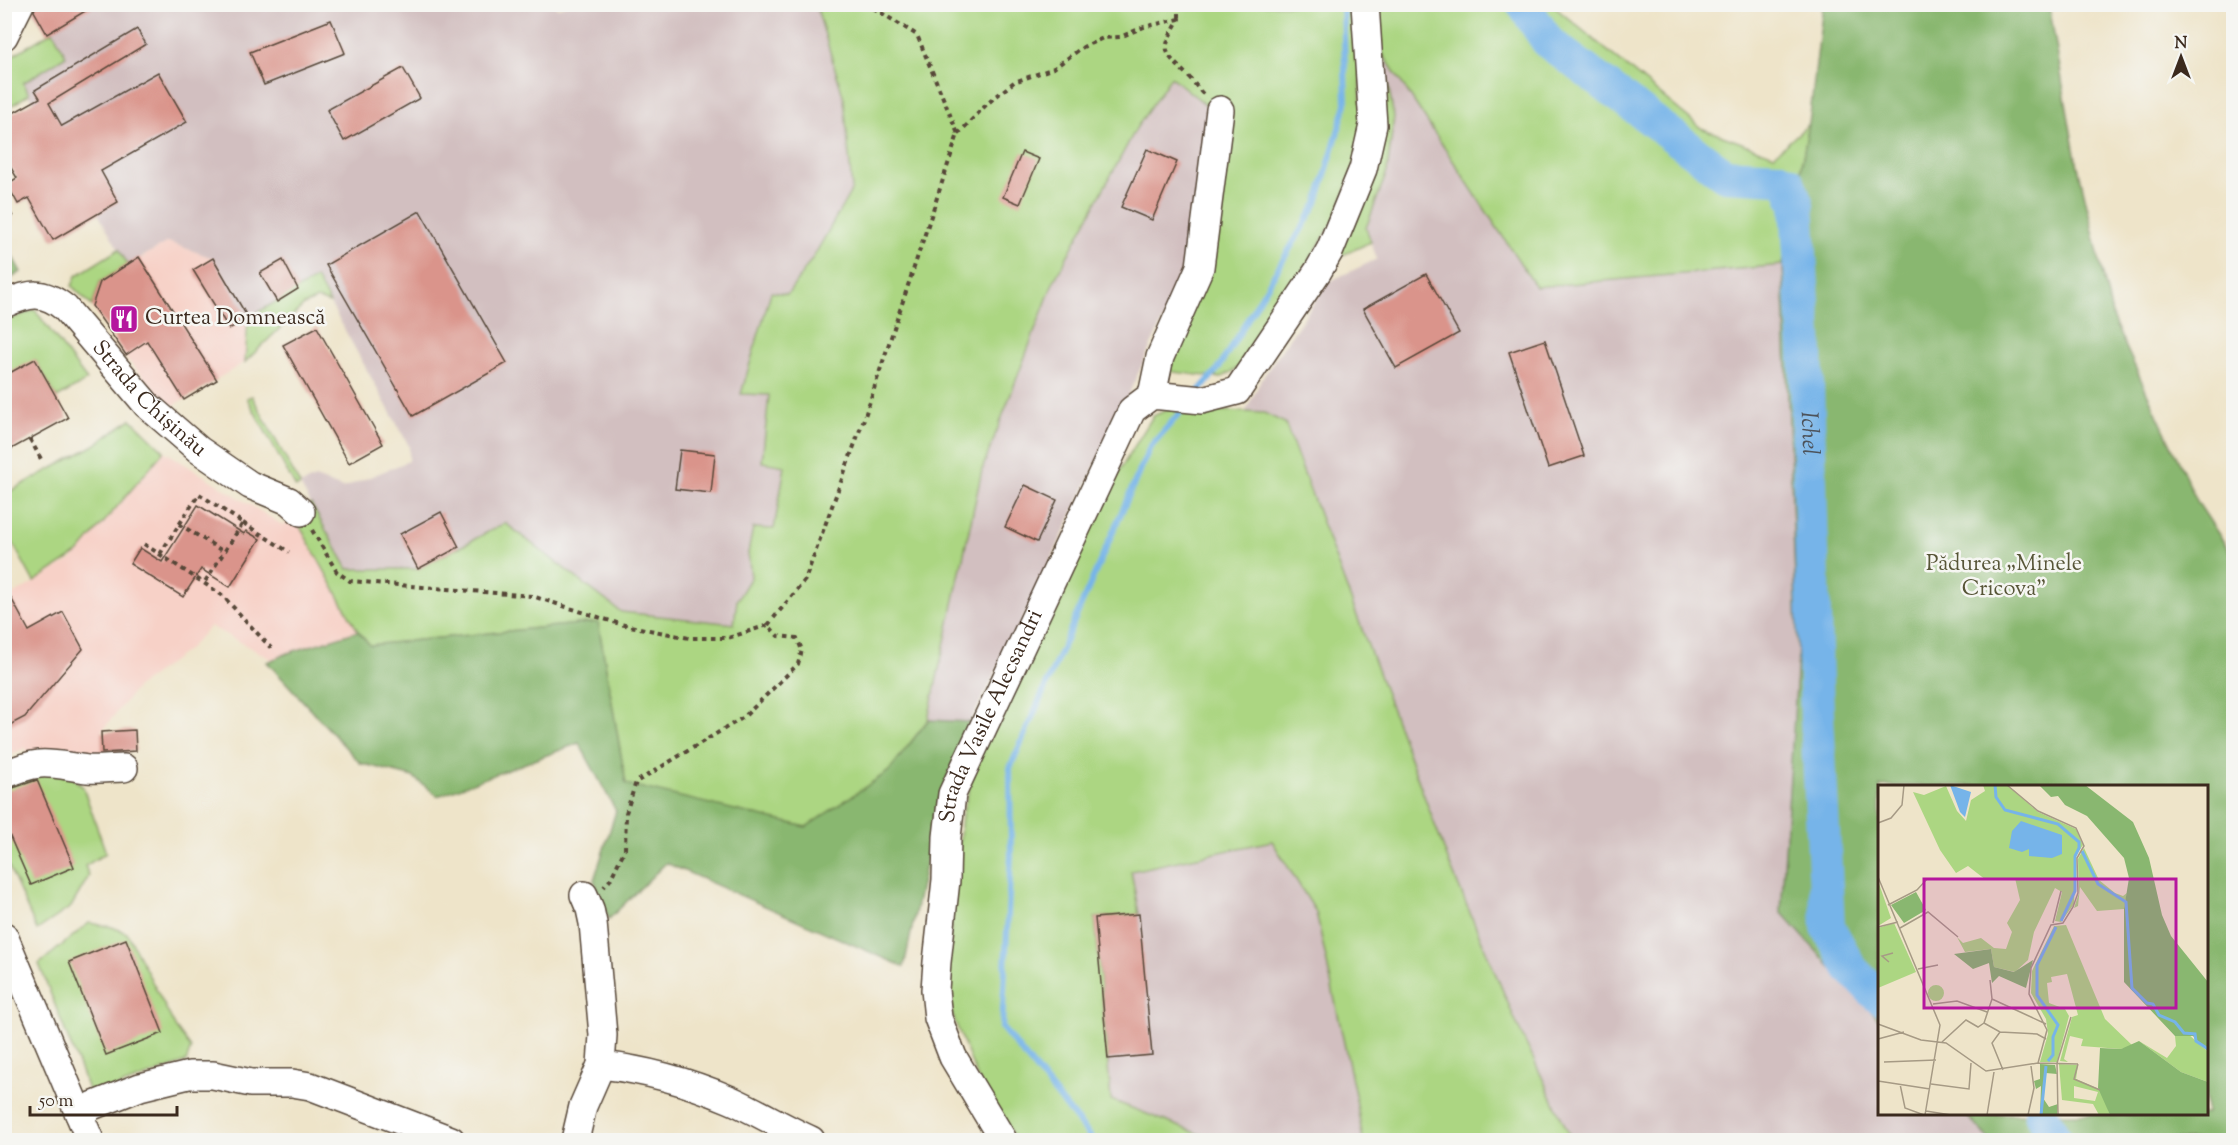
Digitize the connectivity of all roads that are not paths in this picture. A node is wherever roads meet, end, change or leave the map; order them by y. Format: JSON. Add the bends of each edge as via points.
{"nodes":[{"id":1,"x":20,"y":4,"type":"edge"},
{"id":2,"x":1365,"y":4,"type":"edge"},
{"id":3,"x":4,"y":36,"type":"edge"},
{"id":4,"x":1220,"y":110,"type":"road end"},
{"id":5,"x":4,"y":304,"type":"edge"},
{"id":6,"x":1177,"y":398,"type":"junction"},
{"id":7,"x":301,"y":512,"type":"road end"},
{"id":8,"x":124,"y":768,"type":"dead end"},
{"id":9,"x":4,"y":775,"type":"edge"},
{"id":10,"x":586,"y":899,"type":"road end"},
{"id":11,"x":4,"y":936,"type":"edge"},
{"id":12,"x":601,"y":1065,"type":"junction"},
{"id":13,"x":79,"y":1114,"type":"junction"},
{"id":14,"x":90,"y":1140,"type":"edge"},
{"id":15,"x":451,"y":1140,"type":"edge"},
{"id":16,"x":575,"y":1140,"type":"edge"},
{"id":17,"x":810,"y":1140,"type":"edge"},
{"id":18,"x":1004,"y":1140,"type":"edge"}],
"edges":[{"from":1,"to":3,"type":"street"},
{"from":2,"to":6,"type":"street","name":"Strada Vasile Alecsandri","via":[[1373,125],[1364,169],[1330,250],[1237,391]]},
{"from":4,"to":6,"type":"street","via":[[1200,267],[1160,357]]},
{"from":5,"to":7,"type":"street","name":"Strada Chișinău","via":[[37,294],[52,298],[65,308],[147,405],[198,450],[250,485],[290,501]]},
{"from":6,"to":18,"type":"street","name":"Strada Vasile Alecsandri","via":[[1132,410],[957,784],[950,807],[935,990],[938,1018],[953,1057]]},
{"from":8,"to":9,"type":"street","via":[[89,769],[51,762],[25,766]]},
{"from":10,"to":12,"type":"street","via":[[593,923],[603,1035]]},
{"from":11,"to":13,"type":"street"},
{"from":12,"to":16,"type":"street","via":[[583,1106]]},
{"from":12,"to":17,"type":"street","via":[[644,1071],[693,1086]]},
{"from":13,"to":14,"type":"street"},
{"from":13,"to":15,"type":"street","via":[[104,1100],[158,1082],[189,1075],[213,1075],[251,1083],[310,1086]]}]}
